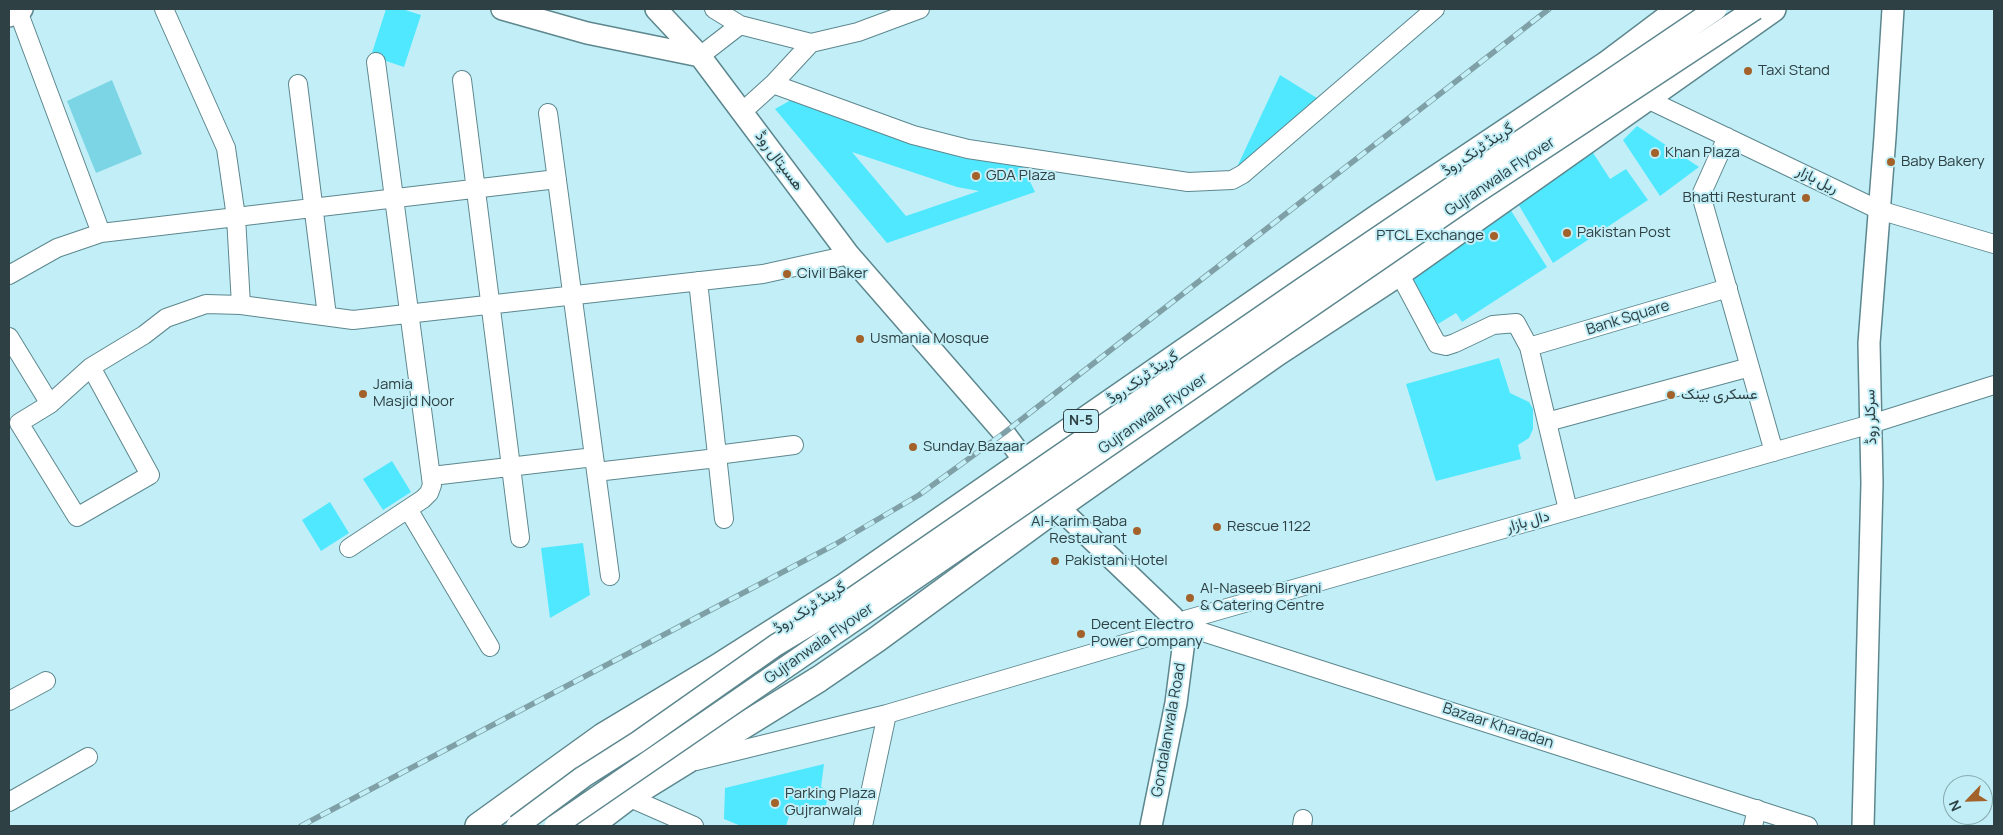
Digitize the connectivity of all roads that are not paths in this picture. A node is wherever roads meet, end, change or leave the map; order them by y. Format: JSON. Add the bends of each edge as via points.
{"nodes":[{"id":1,"x":164,"y":9,"type":"edge"},
{"id":2,"x":502,"y":9,"type":"edge"},
{"id":3,"x":656,"y":9,"type":"edge"},
{"id":4,"x":714,"y":9,"type":"edge"},
{"id":5,"x":920,"y":9,"type":"edge"},
{"id":6,"x":1436,"y":9,"type":"edge"},
{"id":7,"x":1680,"y":9,"type":"edge"},
{"id":8,"x":1716,"y":9,"type":"edge"},
{"id":9,"x":1755,"y":9,"type":"edge"},
{"id":10,"x":1773,"y":9,"type":"edge"},
{"id":11,"x":1893,"y":9,"type":"edge"},
{"id":12,"x":16,"y":12,"type":"edge"},
{"id":13,"x":740,"y":25,"type":"junction"},
{"id":14,"x":811,"y":43,"type":"junction"},
{"id":15,"x":700,"y":56,"type":"junction"},
{"id":16,"x":376,"y":62,"type":"dead end"},
{"id":17,"x":462,"y":80,"type":"dead end"},
{"id":18,"x":298,"y":84,"type":"dead end"},
{"id":19,"x":773,"y":84,"type":"junction"},
{"id":20,"x":1647,"y":98,"type":"junction"},
{"id":21,"x":742,"y":112,"type":"junction"},
{"id":22,"x":548,"y":113,"type":"dead end"},
{"id":23,"x":1727,"y":137,"type":"junction"},
{"id":24,"x":557,"y":179,"type":"junction"},
{"id":25,"x":476,"y":187,"type":"junction"},
{"id":26,"x":393,"y":197,"type":"junction"},
{"id":27,"x":314,"y":207,"type":"junction"},
{"id":28,"x":1879,"y":210,"type":"junction"},
{"id":29,"x":236,"y":217,"type":"junction"},
{"id":30,"x":100,"y":233,"type":"junction"},
{"id":31,"x":1994,"y":244,"type":"edge"},
{"id":32,"x":849,"y":256,"type":"junction"},
{"id":33,"x":1399,"y":273,"type":"junction"},
{"id":34,"x":9,"y":275,"type":"edge"},
{"id":35,"x":698,"y":281,"type":"junction"},
{"id":36,"x":1728,"y":288,"type":"junction"},
{"id":37,"x":572,"y":295,"type":"junction"},
{"id":38,"x":490,"y":305,"type":"junction"},
{"id":39,"x":240,"y":306,"type":"junction"},
{"id":40,"x":1240,"y":312,"type":"junction"},
{"id":41,"x":411,"y":314,"type":"junction"},
{"id":42,"x":326,"y":316,"type":"junction"},
{"id":43,"x":9,"y":337,"type":"edge"},
{"id":44,"x":1529,"y":347,"type":"junction"},
{"id":45,"x":1277,"y":353,"type":"junction"},
{"id":46,"x":91,"y":367,"type":"junction"},
{"id":47,"x":1750,"y":367,"type":"junction"},
{"id":48,"x":1994,"y":385,"type":"edge"},
{"id":49,"x":50,"y":404,"type":"junction"},
{"id":50,"x":1547,"y":422,"type":"junction"},
{"id":51,"x":1871,"y":424,"type":"junction"},
{"id":52,"x":794,"y":445,"type":"dead end"},
{"id":53,"x":1774,"y":452,"type":"junction"},
{"id":54,"x":717,"y":457,"type":"junction"},
{"id":55,"x":1024,"y":460,"type":"junction"},
{"id":56,"x":595,"y":464,"type":"junction"},
{"id":57,"x":512,"y":467,"type":"junction"},
{"id":58,"x":432,"y":476,"type":"junction"},
{"id":59,"x":1058,"y":507,"type":"junction"},
{"id":60,"x":408,"y":509,"type":"junction"},
{"id":61,"x":1568,"y":510,"type":"junction"},
{"id":62,"x":724,"y":519,"type":"dead end"},
{"id":63,"x":520,"y":538,"type":"dead end"},
{"id":64,"x":349,"y":548,"type":"dead end"},
{"id":65,"x":610,"y":576,"type":"dead end"},
{"id":66,"x":844,"y":586,"type":"junction"},
{"id":67,"x":1178,"y":627,"type":"junction"},
{"id":68,"x":876,"y":640,"type":"junction"},
{"id":69,"x":490,"y":646,"type":"dead end"},
{"id":70,"x":46,"y":681,"type":"dead end"},
{"id":71,"x":9,"y":701,"type":"edge"},
{"id":72,"x":887,"y":714,"type":"junction"},
{"id":73,"x":88,"y":757,"type":"dead end"},
{"id":74,"x":680,"y":765,"type":"junction"},
{"id":75,"x":628,"y":797,"type":"junction"},
{"id":76,"x":9,"y":802,"type":"edge"},
{"id":77,"x":1755,"y":818,"type":"edge"},
{"id":78,"x":478,"y":826,"type":"edge"},
{"id":79,"x":517,"y":826,"type":"edge"},
{"id":80,"x":555,"y":826,"type":"edge"},
{"id":81,"x":590,"y":826,"type":"edge"},
{"id":82,"x":694,"y":826,"type":"edge"},
{"id":83,"x":863,"y":826,"type":"edge"},
{"id":84,"x":1138,"y":826,"type":"edge"},
{"id":85,"x":1151,"y":826,"type":"edge"},
{"id":86,"x":1808,"y":826,"type":"edge"},
{"id":87,"x":1863,"y":826,"type":"edge"}],
"edges":[{"from":1,"to":29,"type":"street","via":[[226,148]]},
{"from":2,"to":15,"type":"main road","via":[[587,33]]},
{"from":3,"to":15,"type":"main road","name":"ھسپتال روڈ"},
{"from":4,"to":13,"type":"street"},
{"from":5,"to":14,"type":"street","via":[[858,32]]},
{"from":6,"to":19,"type":"street","via":[[1243,174],[1224,181],[1188,182],[968,149],[913,135]]},
{"from":7,"to":40,"type":"highway","name":"گرینڈ ٹرنک روڈ","number":"N-5","via":[[1607,64]]},
{"from":8,"to":79,"type":"main road","name":"Gujranwala Flyover","bridge":true,"via":[[849,601],[776,645]]},
{"from":9,"to":80,"type":"main road","name":"Gujranwala Flyover","bridge":true,"via":[[1466,199]]},
{"from":10,"to":20,"type":"highway"},
{"from":11,"to":28,"type":"main road","name":"سرکلر روڈ"},
{"from":12,"to":30,"type":"street"},
{"from":13,"to":14,"type":"street"},
{"from":13,"to":15,"type":"street"},
{"from":14,"to":19,"type":"street"},
{"from":15,"to":21,"type":"main road","name":"ھسپتال روڈ"},
{"from":16,"to":26,"type":"street"},
{"from":17,"to":25,"type":"street"},
{"from":18,"to":27,"type":"street"},
{"from":19,"to":21,"type":"street"},
{"from":20,"to":23,"type":"street","name":"ریل بازار"},
{"from":20,"to":33,"type":"highway"},
{"from":21,"to":32,"type":"main road","name":"ھسپتال روڈ"},
{"from":22,"to":24,"type":"street"},
{"from":23,"to":28,"type":"street","name":"ریل بازار"},
{"from":23,"to":36,"type":"street","via":[[1701,195]]},
{"from":24,"to":25,"type":"street"},
{"from":24,"to":37,"type":"street"},
{"from":25,"to":26,"type":"street"},
{"from":25,"to":38,"type":"street"},
{"from":26,"to":27,"type":"street"},
{"from":26,"to":41,"type":"street"},
{"from":27,"to":29,"type":"street"},
{"from":27,"to":42,"type":"street"},
{"from":28,"to":31,"type":"street","name":"ریل بازار"},
{"from":28,"to":51,"type":"main road","name":"سرکلر روڈ","via":[[1869,343]]},
{"from":29,"to":30,"type":"street"},
{"from":29,"to":39,"type":"street"},
{"from":30,"to":34,"type":"street","via":[[57,248]]},
{"from":32,"to":35,"type":"street","via":[[763,274]]},
{"from":32,"to":55,"type":"main road","name":"ھسپتال روڈ"},
{"from":33,"to":44,"type":"street","via":[[1437,344],[1451,345],[1493,324],[1510,322],[1516,323]]},
{"from":33,"to":45,"type":"highway"},
{"from":35,"to":37,"type":"street"},
{"from":35,"to":54,"type":"street"},
{"from":36,"to":44,"type":"street","name":"Bank Square"},
{"from":36,"to":47,"type":"street"},
{"from":37,"to":38,"type":"street"},
{"from":37,"to":56,"type":"street"},
{"from":38,"to":41,"type":"street"},
{"from":38,"to":57,"type":"street"},
{"from":39,"to":42,"type":"street"},
{"from":39,"to":46,"type":"street","via":[[206,304],[166,318]]},
{"from":40,"to":45,"type":"highway"},
{"from":40,"to":55,"type":"highway","name":"گرینڈ ٹرنک روڈ","number":"N-5"},
{"from":41,"to":42,"type":"street","via":[[353,320]]},
{"from":41,"to":58,"type":"street"},
{"from":43,"to":49,"type":"street"},
{"from":44,"to":50,"type":"street"},
{"from":45,"to":59,"type":"highway"},
{"from":46,"to":49,"type":"street"},
{"from":46,"to":49,"type":"street","via":[[150,475],[77,517],[19,423]]},
{"from":47,"to":50,"type":"street"},
{"from":47,"to":53,"type":"street"},
{"from":48,"to":51,"type":"street","name":"دال بازار"},
{"from":50,"to":61,"type":"street"},
{"from":51,"to":53,"type":"street","name":"دال بازار"},
{"from":51,"to":87,"type":"main road","name":"سرکلر روڈ"},
{"from":52,"to":54,"type":"street"},
{"from":53,"to":61,"type":"street","name":"دال بازار"},
{"from":54,"to":56,"type":"street"},
{"from":54,"to":62,"type":"street"},
{"from":55,"to":66,"type":"highway","name":"گرینڈ ٹرنک روڈ","number":"N-5"},
{"from":56,"to":57,"type":"street"},
{"from":56,"to":65,"type":"street"},
{"from":57,"to":58,"type":"street"},
{"from":57,"to":63,"type":"street"},
{"from":58,"to":60,"type":"street","via":[[429,493]]},
{"from":59,"to":67,"type":"main road"},
{"from":59,"to":68,"type":"highway"},
{"from":60,"to":64,"type":"street"},
{"from":60,"to":69,"type":"street"},
{"from":61,"to":67,"type":"street","name":"دال بازار"},
{"from":66,"to":68,"type":"highway"},
{"from":66,"to":78,"type":"highway","name":"گرینڈ ٹرنک روڈ","number":"N-5","via":[[603,736]]},
{"from":67,"to":72,"type":"street","name":"دال بازار"},
{"from":67,"to":77,"type":"street","name":"Bazaar Kharadan"},
{"from":67,"to":84,"type":"main road","name":"Gondalanwala Road"},
{"from":67,"to":85,"type":"main road","name":"Gondalanwala Road","via":[[1176,703]]},
{"from":68,"to":74,"type":"highway","via":[[820,679]]},
{"from":70,"to":71,"type":"street"},
{"from":72,"to":74,"type":"street","name":"دال بازار"},
{"from":72,"to":83,"type":"street"},
{"from":73,"to":76,"type":"street"},
{"from":74,"to":75,"type":"highway"},
{"from":75,"to":81,"type":"highway"},
{"from":75,"to":82,"type":"street"},
{"from":77,"to":86,"type":"street","name":"Bazaar Kharadan"}]}
